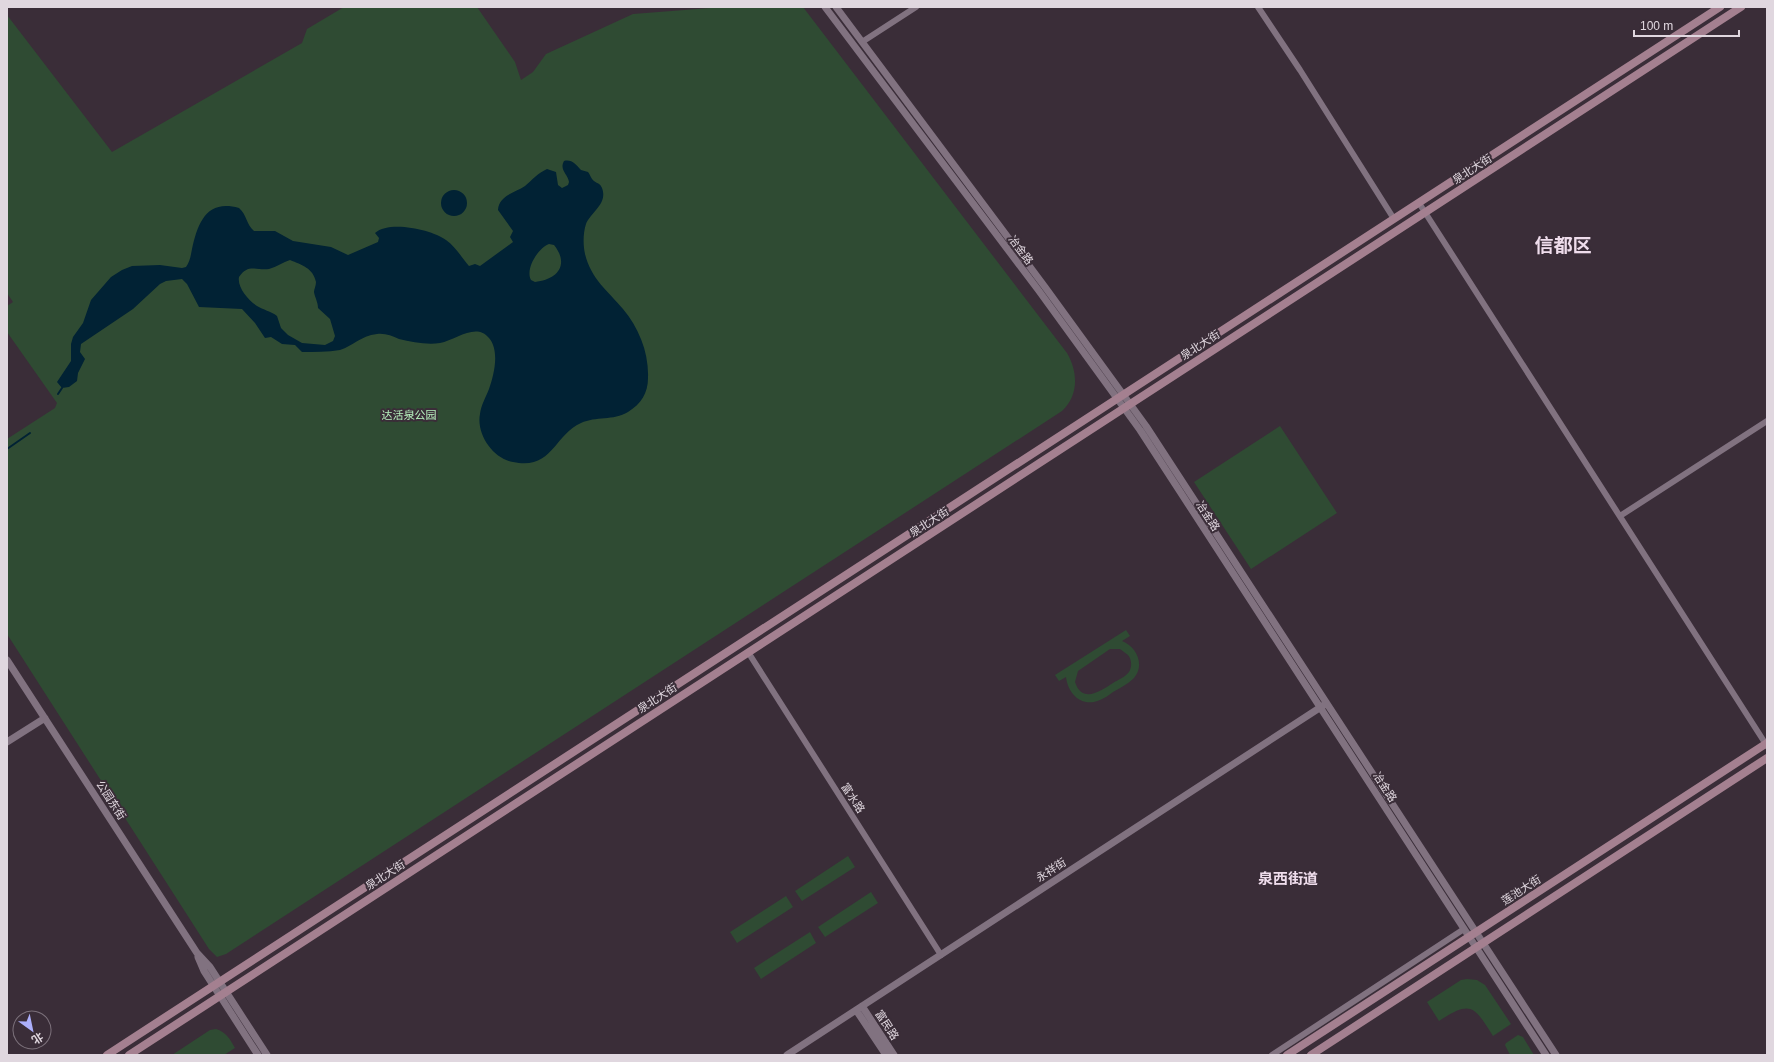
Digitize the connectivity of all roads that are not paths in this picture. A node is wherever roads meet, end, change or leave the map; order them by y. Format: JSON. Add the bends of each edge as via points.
{"nodes":[{"id":1,"x":825,"y":7,"type":"edge"},
{"id":2,"x":836,"y":7,"type":"edge"},
{"id":3,"x":916,"y":7,"type":"edge"},
{"id":4,"x":1258,"y":7,"type":"edge"},
{"id":5,"x":1720,"y":7,"type":"edge"},
{"id":6,"x":1741,"y":7,"type":"edge"},
{"id":7,"x":862,"y":42,"type":"junction"},
{"id":8,"x":1419,"y":202,"type":"junction"},
{"id":9,"x":1425,"y":212,"type":"junction"},
{"id":10,"x":1394,"y":219,"type":"junction"},
{"id":11,"x":1120,"y":396,"type":"junction"},
{"id":12,"x":1127,"y":406,"type":"junction"},
{"id":13,"x":1767,"y":421,"type":"edge"},
{"id":14,"x":1620,"y":516,"type":"junction"},
{"id":15,"x":748,"y":652,"type":"junction"},
{"id":16,"x":7,"y":660,"type":"edge"},
{"id":17,"x":1327,"y":703,"type":"junction"},
{"id":18,"x":1320,"y":707,"type":"junction"},
{"id":19,"x":45,"y":718,"type":"junction"},
{"id":20,"x":7,"y":742,"type":"edge"},
{"id":21,"x":1767,"y":745,"type":"edge"},
{"id":22,"x":1767,"y":758,"type":"edge"},
{"id":23,"x":1464,"y":929,"type":"junction"},
{"id":24,"x":1473,"y":934,"type":"junction"},
{"id":25,"x":1480,"y":945,"type":"junction"},
{"id":26,"x":942,"y":954,"type":"junction"},
{"id":27,"x":217,"y":984,"type":"junction"},
{"id":28,"x":223,"y":994,"type":"junction"},
{"id":29,"x":859,"y":1008,"type":"junction"},
{"id":30,"x":108,"y":1055,"type":"edge"},
{"id":31,"x":129,"y":1055,"type":"edge"},
{"id":32,"x":258,"y":1055,"type":"edge"},
{"id":33,"x":267,"y":1055,"type":"edge"},
{"id":34,"x":788,"y":1055,"type":"edge"},
{"id":35,"x":886,"y":1055,"type":"edge"},
{"id":36,"x":894,"y":1055,"type":"edge"},
{"id":37,"x":1272,"y":1055,"type":"edge"},
{"id":38,"x":1287,"y":1055,"type":"edge"},
{"id":39,"x":1311,"y":1055,"type":"edge"},
{"id":40,"x":1546,"y":1055,"type":"edge"},
{"id":41,"x":1556,"y":1055,"type":"edge"}],
"edges":[{"from":1,"to":11,"type":"street","name":"冶金路"},
{"from":2,"to":7,"type":"street","name":"冶金路"},
{"from":3,"to":7,"type":"street"},
{"from":4,"to":10,"type":"street"},
{"from":5,"to":8,"type":"main road","name":"泉北大街"},
{"from":6,"to":9,"type":"main road","name":"泉北大街"},
{"from":7,"to":11,"type":"street","name":"冶金路","via":[[1045,286]]},
{"from":8,"to":9,"type":"street"},
{"from":8,"to":10,"type":"main road","name":"泉北大街"},
{"from":9,"to":12,"type":"main road","name":"泉北大街"},
{"from":9,"to":14,"type":"street"},
{"from":10,"to":11,"type":"main road","name":"泉北大街"},
{"from":11,"to":12,"type":"street","name":"冶金路"},
{"from":11,"to":27,"type":"main road","name":"泉北大街"},
{"from":12,"to":15,"type":"main road","name":"泉北大街"},
{"from":12,"to":17,"type":"street","name":"冶金路","via":[[1146,426]]},
{"from":12,"to":18,"type":"street","name":"冶金路","via":[[1140,430]]},
{"from":13,"to":14,"type":"street"},
{"from":14,"to":21,"type":"street"},
{"from":15,"to":26,"type":"street","name":"富水路"},
{"from":15,"to":28,"type":"main road","name":"泉北大街"},
{"from":16,"to":19,"type":"street","name":"公园东街"},
{"from":17,"to":18,"type":"street","name":"永祥街"},
{"from":17,"to":24,"type":"street","name":"冶金路"},
{"from":18,"to":23,"type":"street","name":"冶金路"},
{"from":18,"to":26,"type":"street","name":"永祥街"},
{"from":19,"to":20,"type":"street"},
{"from":19,"to":27,"type":"street","name":"公园东街","via":[[197,953],[210,967]]},
{"from":21,"to":24,"type":"main road","name":"莲池大街"},
{"from":22,"to":25,"type":"main road"},
{"from":23,"to":24,"type":"street","name":"冶金路"},
{"from":23,"to":37,"type":"street"},
{"from":24,"to":25,"type":"street","name":"冶金路"},
{"from":24,"to":38,"type":"main road","name":"莲池大街"},
{"from":25,"to":39,"type":"main road"},
{"from":25,"to":40,"type":"street","name":"冶金路"},
{"from":25,"to":41,"type":"street","name":"冶金路"},
{"from":26,"to":29,"type":"street","name":"永祥街"},
{"from":27,"to":28,"type":"street","name":"公园东街"},
{"from":27,"to":30,"type":"main road","name":"泉北大街"},
{"from":28,"to":31,"type":"main road","name":"泉北大街"},
{"from":28,"to":32,"type":"street","name":"公园东街"},
{"from":28,"to":33,"type":"street","name":"公园东街"},
{"from":29,"to":34,"type":"street","name":"永祥街"},
{"from":29,"to":35,"type":"street","name":"富民路"},
{"from":29,"to":36,"type":"street","name":"富民路"}]}
